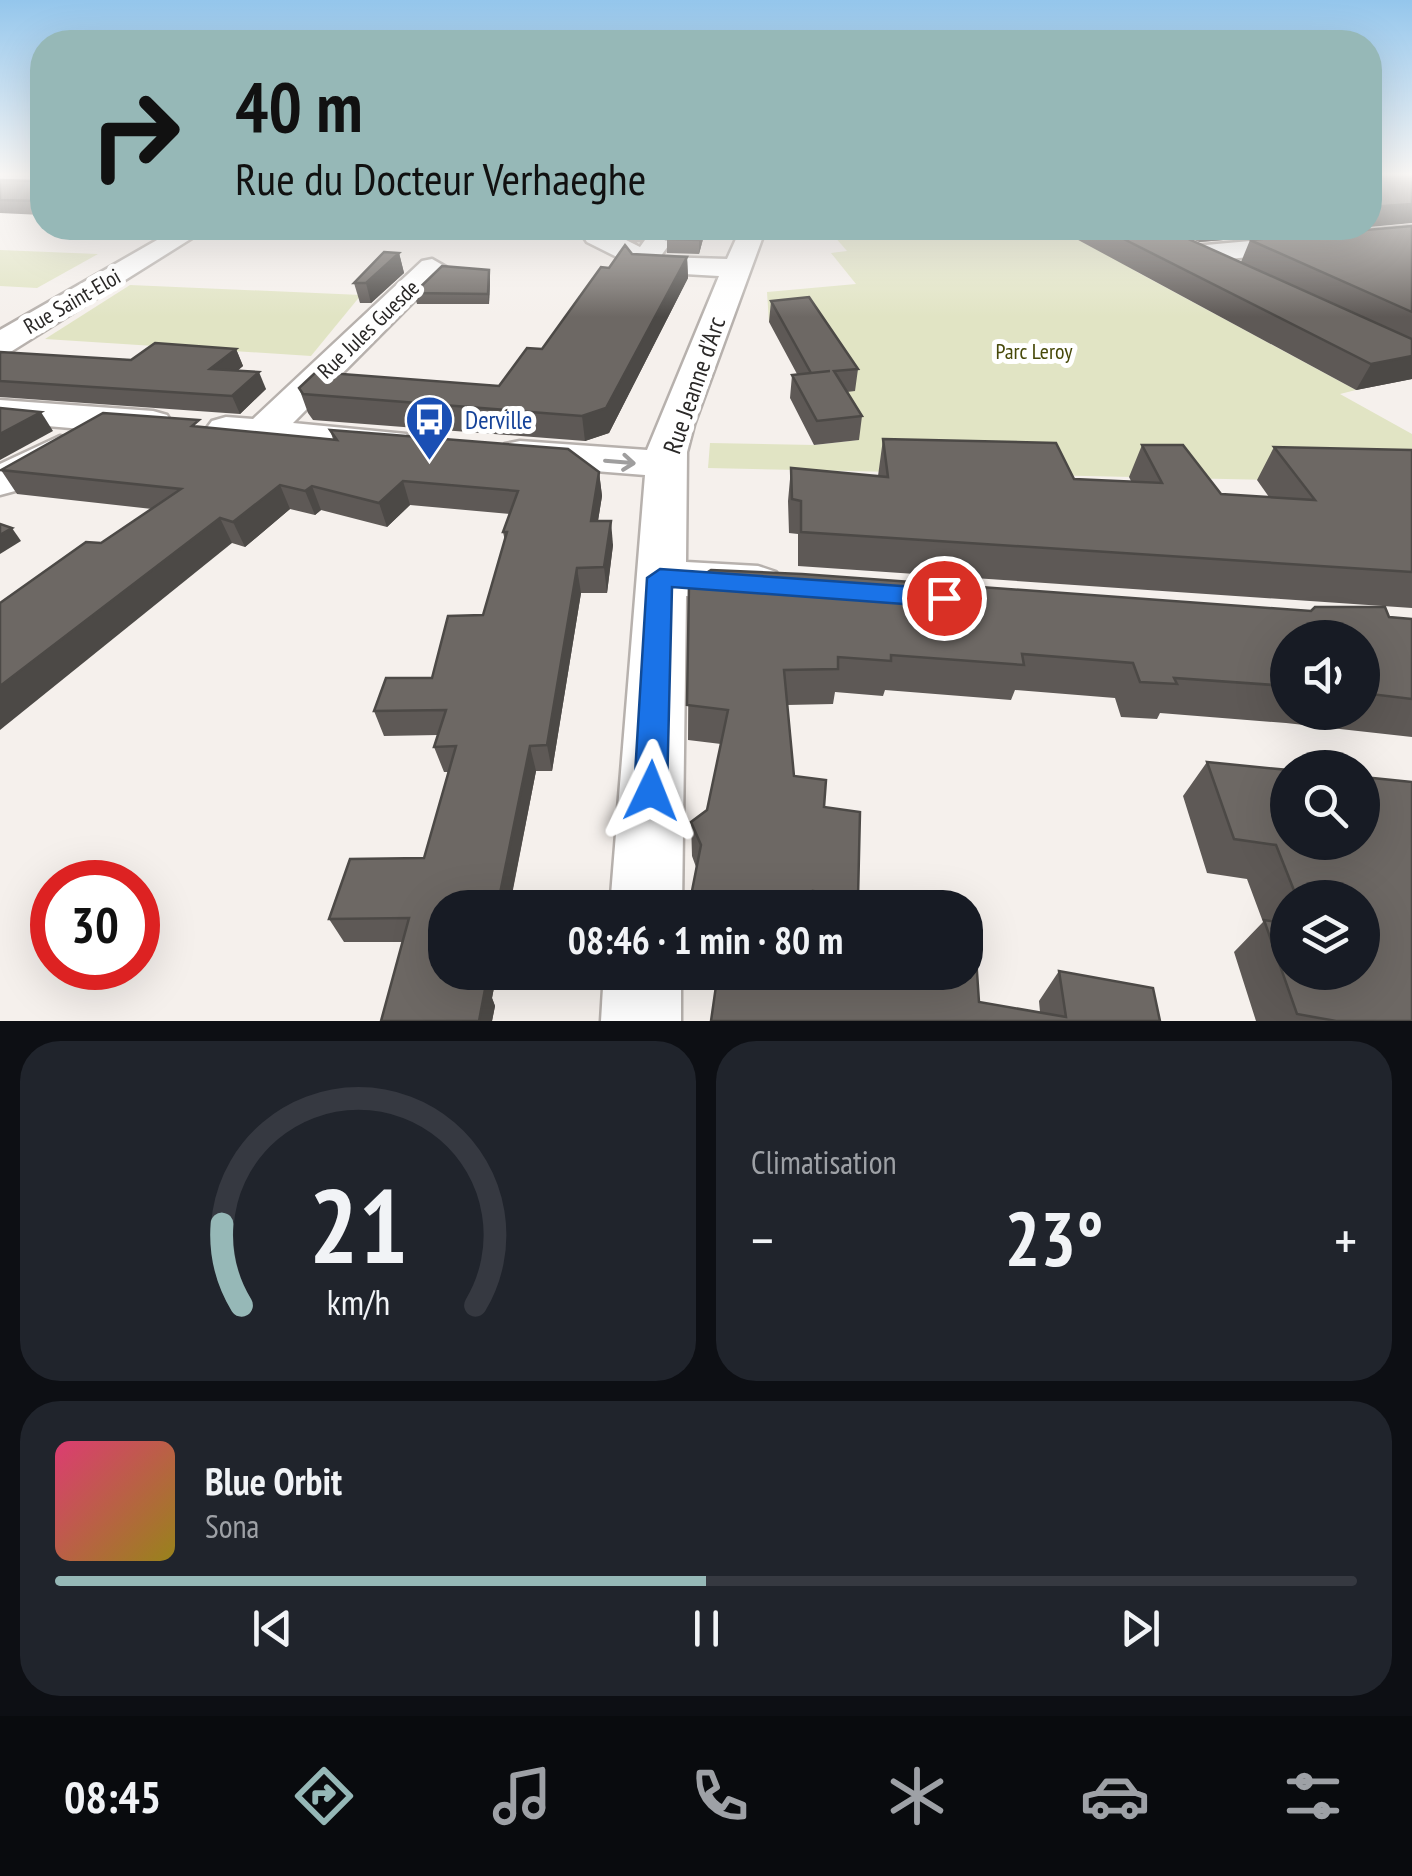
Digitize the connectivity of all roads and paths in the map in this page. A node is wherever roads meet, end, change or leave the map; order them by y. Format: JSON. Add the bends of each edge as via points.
{"nodes":[{"id":1,"x":1412,"y":234,"type":"edge"},
{"id":2,"x":1382,"y":236,"type":"edge"},
{"id":3,"x":176,"y":240,"type":"edge"},
{"id":4,"x":748,"y":240,"type":"edge"},
{"id":5,"x":1306,"y":240,"type":"edge"},
{"id":6,"x":644,"y":259,"type":"edge"},
{"id":7,"x":432,"y":268,"type":"dead end"},
{"id":8,"x":737,"y":268,"type":"junction"},
{"id":9,"x":1239,"y":276,"type":"edge"},
{"id":10,"x":0,"y":344,"type":"edge"},
{"id":11,"x":0,"y":411,"type":"edge"},
{"id":12,"x":109,"y":419,"type":"junction"},
{"id":13,"x":261,"y":432,"type":"junction"},
{"id":14,"x":666,"y":464,"type":"junction"},
{"id":15,"x":0,"y":482,"type":"edge"},
{"id":16,"x":660,"y":578,"type":"junction"},
{"id":17,"x":808,"y":588,"type":"edge"},
{"id":18,"x":647,"y":890,"type":"edge"},
{"id":19,"x":643,"y":990,"type":"edge"},
{"id":20,"x":642,"y":1021,"type":"edge"}],
"edges":[{"from":1,"to":2,"type":"street"},
{"from":3,"to":10,"type":"street","name":"Rue Saint-Eloi"},
{"from":4,"to":8,"type":"street","name":"Rue Jeanne d'Arc"},
{"from":5,"to":9,"type":"street","via":[[1182,247]]},
{"from":6,"to":8,"type":"street","via":[[643,265]]},
{"from":7,"to":13,"type":"street","name":"Rue Jules Guesde"},
{"from":8,"to":14,"type":"street","name":"Rue Jeanne d'Arc","via":[[674,425]]},
{"from":11,"to":12,"type":"street"},
{"from":12,"to":13,"type":"street"},
{"from":12,"to":15,"type":"street"},
{"from":13,"to":14,"type":"street","one_way":true},
{"from":14,"to":16,"type":"street","name":"Rue Jeanne d'Arc"},
{"from":16,"to":17,"type":"street"},
{"from":16,"to":18,"type":"street","name":"Rue Jeanne d'Arc"},
{"from":19,"to":20,"type":"street"}]}
